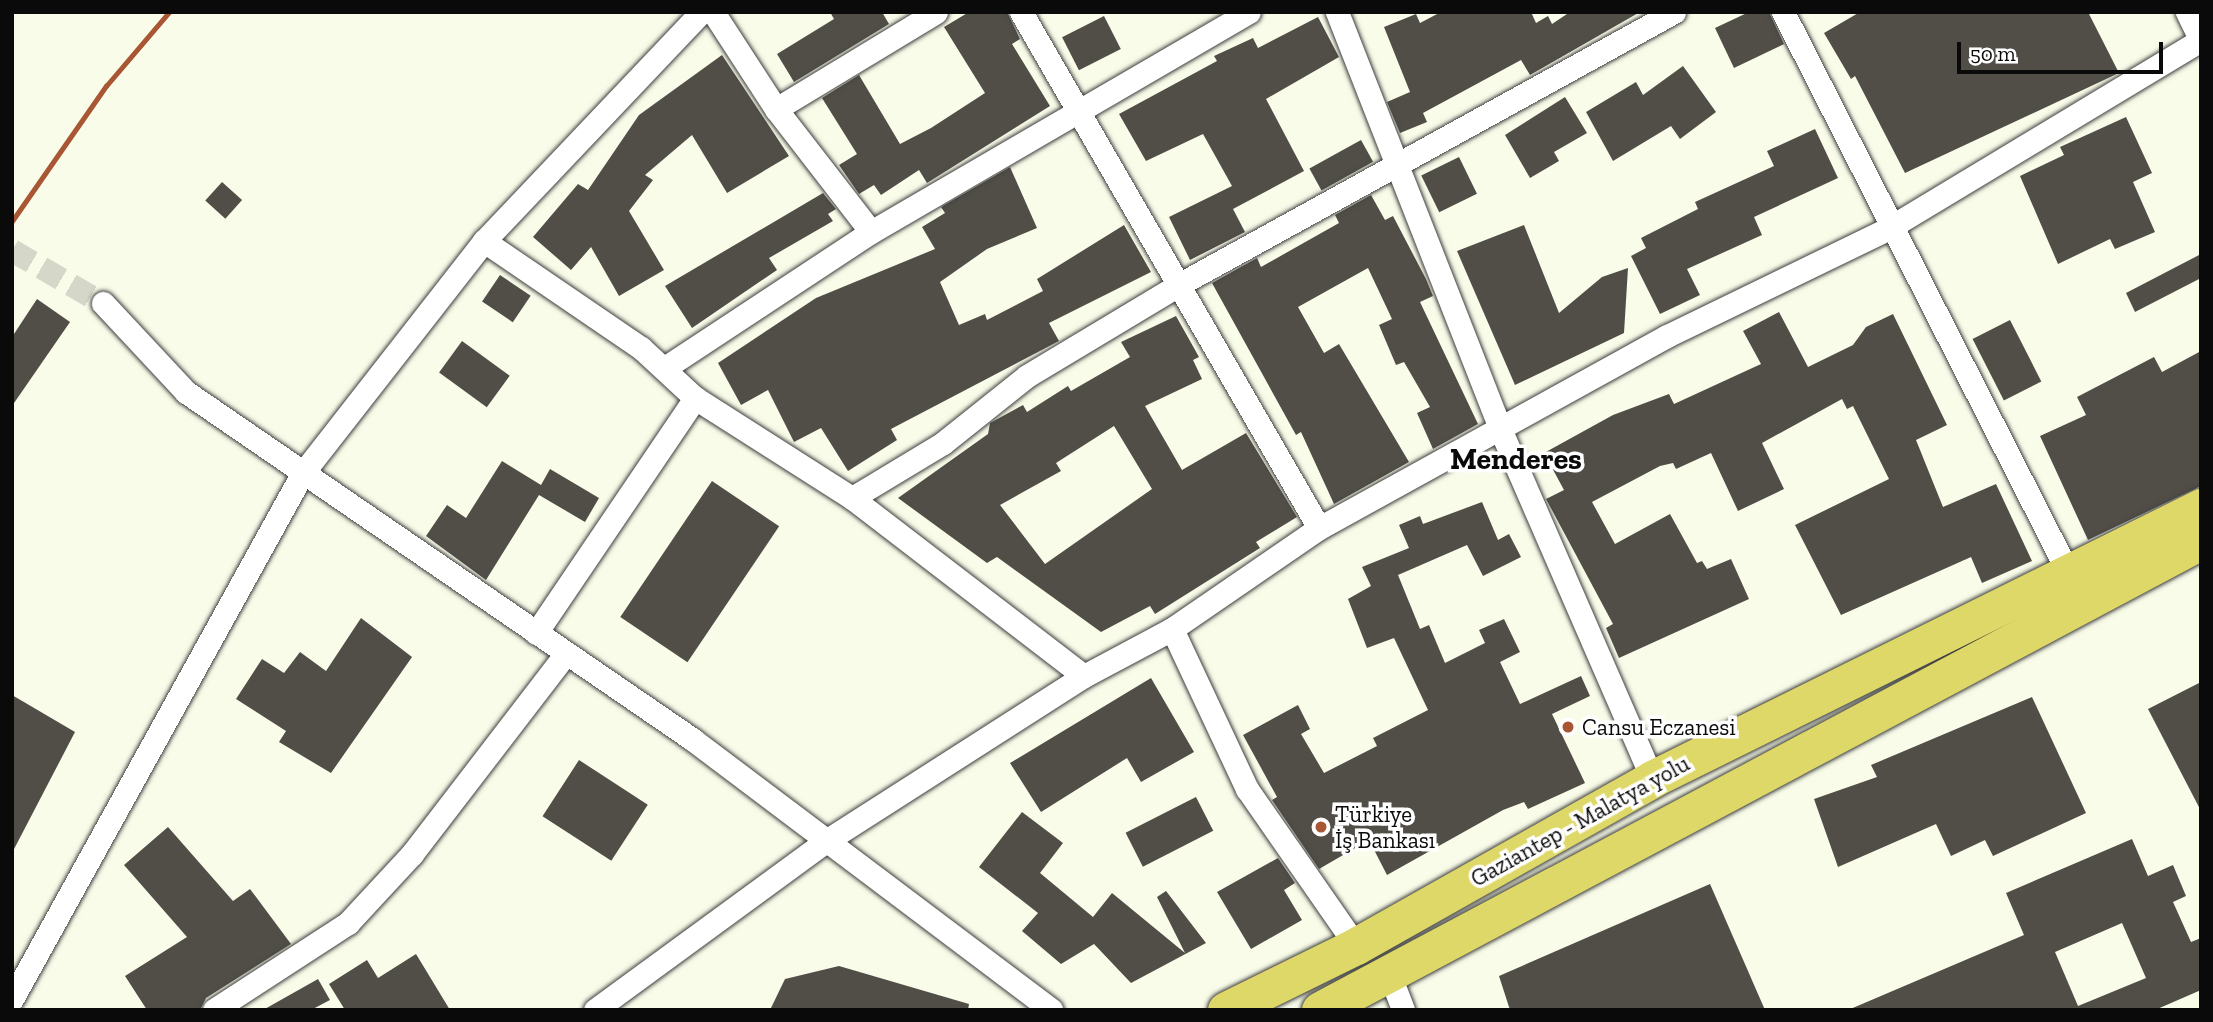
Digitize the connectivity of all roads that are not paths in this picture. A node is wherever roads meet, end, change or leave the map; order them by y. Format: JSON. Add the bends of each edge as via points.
{"nodes":[{"id":1,"x":701,"y":12,"type":"edge"},
{"id":2,"x":713,"y":12,"type":"edge"},
{"id":3,"x":936,"y":12,"type":"edge"},
{"id":4,"x":1021,"y":12,"type":"edge"},
{"id":5,"x":1249,"y":12,"type":"edge"},
{"id":6,"x":1674,"y":12,"type":"edge"},
{"id":7,"x":1783,"y":12,"type":"edge"},
{"id":8,"x":2187,"y":12,"type":"edge"},
{"id":9,"x":1347,"y":15,"type":"edge"},
{"id":10,"x":2201,"y":40,"type":"edge"},
{"id":11,"x":776,"y":109,"type":"junction"},
{"id":12,"x":1076,"y":114,"type":"junction"},
{"id":13,"x":1396,"y":168,"type":"junction"},
{"id":14,"x":1889,"y":228,"type":"junction"},
{"id":15,"x":871,"y":232,"type":"junction"},
{"id":16,"x":484,"y":241,"type":"junction"},
{"id":17,"x":1180,"y":284,"type":"junction"},
{"id":18,"x":103,"y":303,"type":"tunnel mouth"},
{"id":19,"x":666,"y":367,"type":"junction"},
{"id":20,"x":695,"y":398,"type":"junction"},
{"id":21,"x":1501,"y":431,"type":"junction"},
{"id":22,"x":302,"y":474,"type":"junction"},
{"id":23,"x":852,"y":498,"type":"junction"},
{"id":24,"x":2201,"y":507,"type":"edge"},
{"id":25,"x":1319,"y":528,"type":"junction"},
{"id":26,"x":2201,"y":541,"type":"edge"},
{"id":27,"x":2069,"y":574,"type":"junction"},
{"id":28,"x":1172,"y":629,"type":"junction"},
{"id":29,"x":536,"y":633,"type":"junction"},
{"id":30,"x":566,"y":653,"type":"junction"},
{"id":31,"x":1084,"y":676,"type":"junction"},
{"id":32,"x":1652,"y":779,"type":"junction"},
{"id":33,"x":829,"y":839,"type":"junction"},
{"id":34,"x":1356,"y":946,"type":"junction"},
{"id":35,"x":1389,"y":973,"type":"junction"},
{"id":36,"x":12,"y":999,"type":"edge"},
{"id":37,"x":214,"y":1010,"type":"edge"},
{"id":38,"x":595,"y":1010,"type":"edge"},
{"id":39,"x":1051,"y":1010,"type":"edge"},
{"id":40,"x":1226,"y":1010,"type":"edge"},
{"id":41,"x":1320,"y":1010,"type":"edge"},
{"id":42,"x":1403,"y":1010,"type":"edge"}],
"edges":[{"from":1,"to":16,"type":"street"},
{"from":2,"to":11,"type":"street"},
{"from":3,"to":11,"type":"street"},
{"from":4,"to":12,"type":"street"},
{"from":5,"to":12,"type":"street"},
{"from":6,"to":13,"type":"street"},
{"from":7,"to":14,"type":"street"},
{"from":8,"to":10,"type":"street"},
{"from":9,"to":13,"type":"street"},
{"from":10,"to":14,"type":"street"},
{"from":11,"to":15,"type":"street"},
{"from":12,"to":15,"type":"street"},
{"from":12,"to":17,"type":"street"},
{"from":13,"to":17,"type":"street"},
{"from":13,"to":21,"type":"street"},
{"from":14,"to":21,"type":"street","via":[[1667,336]]},
{"from":14,"to":27,"type":"street"},
{"from":15,"to":19,"type":"street"},
{"from":16,"to":19,"type":"street"},
{"from":16,"to":22,"type":"street"},
{"from":17,"to":23,"type":"street","via":[[1027,376],[943,443]]},
{"from":17,"to":25,"type":"street"},
{"from":18,"to":22,"type":"street","via":[[186,392]]},
{"from":19,"to":20,"type":"street"},
{"from":20,"to":23,"type":"street"},
{"from":20,"to":29,"type":"street"},
{"from":21,"to":25,"type":"street"},
{"from":21,"to":32,"type":"street"},
{"from":22,"to":29,"type":"street"},
{"from":22,"to":36,"type":"street"},
{"from":23,"to":31,"type":"street"},
{"from":24,"to":27,"type":"highway","name":"Gaziantep - Malatya yolu"},
{"from":25,"to":28,"type":"street"},
{"from":26,"to":35,"type":"highway","name":"Gaziantep - Malatya yolu"},
{"from":27,"to":32,"type":"highway","name":"Gaziantep - Malatya yolu"},
{"from":28,"to":31,"type":"street"},
{"from":28,"to":34,"type":"street","via":[[1247,789]]},
{"from":29,"to":30,"type":"street"},
{"from":30,"to":33,"type":"street"},
{"from":30,"to":37,"type":"street","via":[[412,853],[348,923]]},
{"from":31,"to":33,"type":"street"},
{"from":32,"to":34,"type":"highway","name":"Gaziantep - Malatya yolu"},
{"from":33,"to":38,"type":"street"},
{"from":33,"to":39,"type":"street"},
{"from":34,"to":40,"type":"highway","name":"Gaziantep - Malatya yolu"},
{"from":35,"to":41,"type":"highway","name":"Gaziantep - Malatya yolu"},
{"from":35,"to":42,"type":"street"}]}
